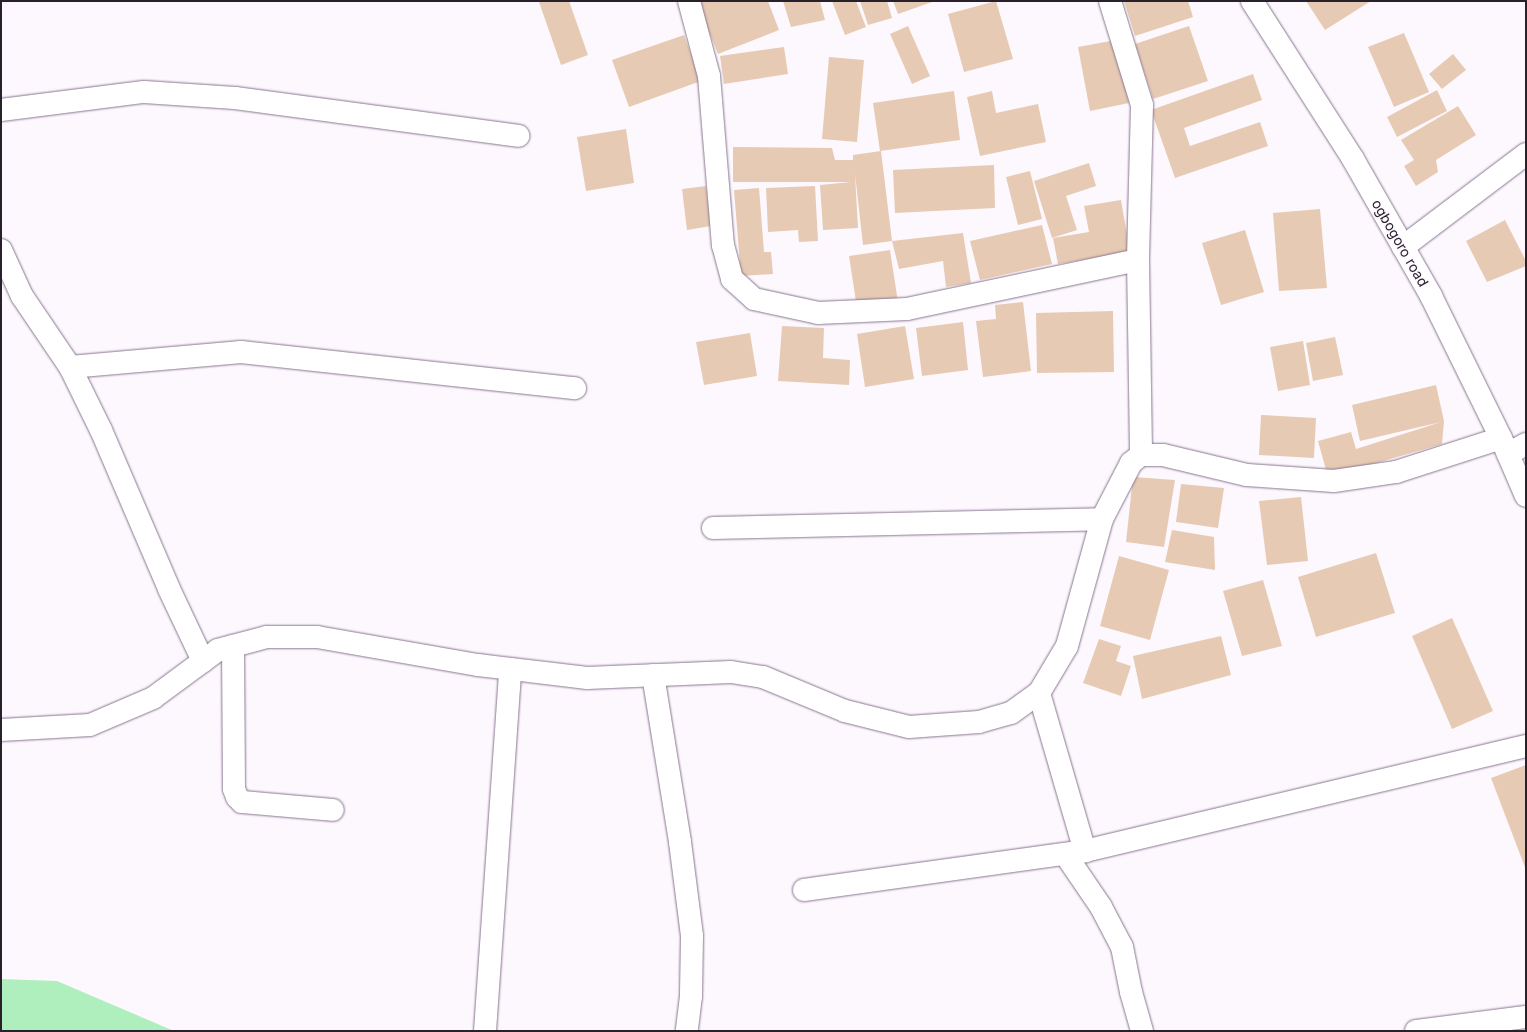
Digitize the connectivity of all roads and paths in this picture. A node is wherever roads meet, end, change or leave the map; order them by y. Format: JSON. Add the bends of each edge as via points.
{"nodes":[{"id":1,"x":689,"y":1,"type":"edge"},
{"id":2,"x":1110,"y":1,"type":"edge"},
{"id":3,"x":1252,"y":1,"type":"edge"},
{"id":4,"x":1,"y":110,"type":"edge"},
{"id":5,"x":518,"y":136,"type":"dead end"},
{"id":6,"x":1526,"y":154,"type":"edge"},
{"id":7,"x":1403,"y":247,"type":"junction"},
{"id":8,"x":1,"y":250,"type":"edge"},
{"id":9,"x":1138,"y":260,"type":"junction"},
{"id":10,"x":70,"y":367,"type":"junction"},
{"id":11,"x":575,"y":388,"type":"dead end"},
{"id":12,"x":1512,"y":445,"type":"edge"},
{"id":13,"x":1142,"y":455,"type":"junction"},
{"id":14,"x":1526,"y":496,"type":"edge"},
{"id":15,"x":1102,"y":519,"type":"junction"},
{"id":16,"x":713,"y":528,"type":"dead end"},
{"id":17,"x":233,"y":646,"type":"junction"},
{"id":18,"x":203,"y":661,"type":"junction"},
{"id":19,"x":510,"y":669,"type":"junction"},
{"id":20,"x":653,"y":676,"type":"junction"},
{"id":21,"x":1039,"y":693,"type":"junction"},
{"id":22,"x":1,"y":730,"type":"edge"},
{"id":23,"x":1526,"y":746,"type":"edge"},
{"id":24,"x":333,"y":810,"type":"dead end"},
{"id":25,"x":1075,"y":852,"type":"junction"},
{"id":26,"x":804,"y":890,"type":"dead end"},
{"id":27,"x":1526,"y":1017,"type":"edge"},
{"id":28,"x":484,"y":1031,"type":"edge"},
{"id":29,"x":688,"y":1031,"type":"edge"},
{"id":30,"x":1142,"y":1031,"type":"edge"},
{"id":31,"x":1416,"y":1031,"type":"edge"}],
"edges":[{"from":1,"to":9,"type":"street","via":[[709,76],[723,245],[732,279],[754,298],[818,313],[907,309]]},
{"from":2,"to":9,"type":"street","via":[[1142,105]]},
{"from":3,"to":7,"type":"street","name":"ogbogoro road","via":[[1353,159]]},
{"from":4,"to":5,"type":"street","via":[[144,92],[235,98]]},
{"from":6,"to":7,"type":"street"},
{"from":7,"to":12,"type":"street","name":"ogbogoro road"},
{"from":8,"to":10,"type":"street","via":[[22,296]]},
{"from":9,"to":13,"type":"street"},
{"from":10,"to":11,"type":"street","via":[[241,352]]},
{"from":10,"to":18,"type":"street","via":[[101,430],[169,589]]},
{"from":12,"to":13,"type":"street","via":[[1396,472],[1334,481],[1247,474],[1163,455]]},
{"from":12,"to":14,"type":"street","name":"ogbogoro road"},
{"from":13,"to":15,"type":"street","via":[[1131,463]]},
{"from":15,"to":16,"type":"street"},
{"from":15,"to":21,"type":"street","via":[[1067,646]]},
{"from":17,"to":18,"type":"street","via":[[218,650]]},
{"from":17,"to":19,"type":"street","via":[[268,637],[317,637]]},
{"from":17,"to":24,"type":"street","via":[[236,797],[242,802]]},
{"from":18,"to":22,"type":"street","via":[[153,698],[90,725]]},
{"from":19,"to":20,"type":"street","via":[[587,678]]},
{"from":19,"to":28,"type":"street"},
{"from":20,"to":21,"type":"street","via":[[731,672],[763,677],[845,711],[909,727],[979,722],[1011,713]]},
{"from":20,"to":29,"type":"street","via":[[680,842],[692,936]]},
{"from":21,"to":25,"type":"street"},
{"from":23,"to":25,"type":"street"},
{"from":25,"to":26,"type":"street"},
{"from":25,"to":30,"type":"street","via":[[1122,947]]},
{"from":27,"to":31,"type":"street"}]}
